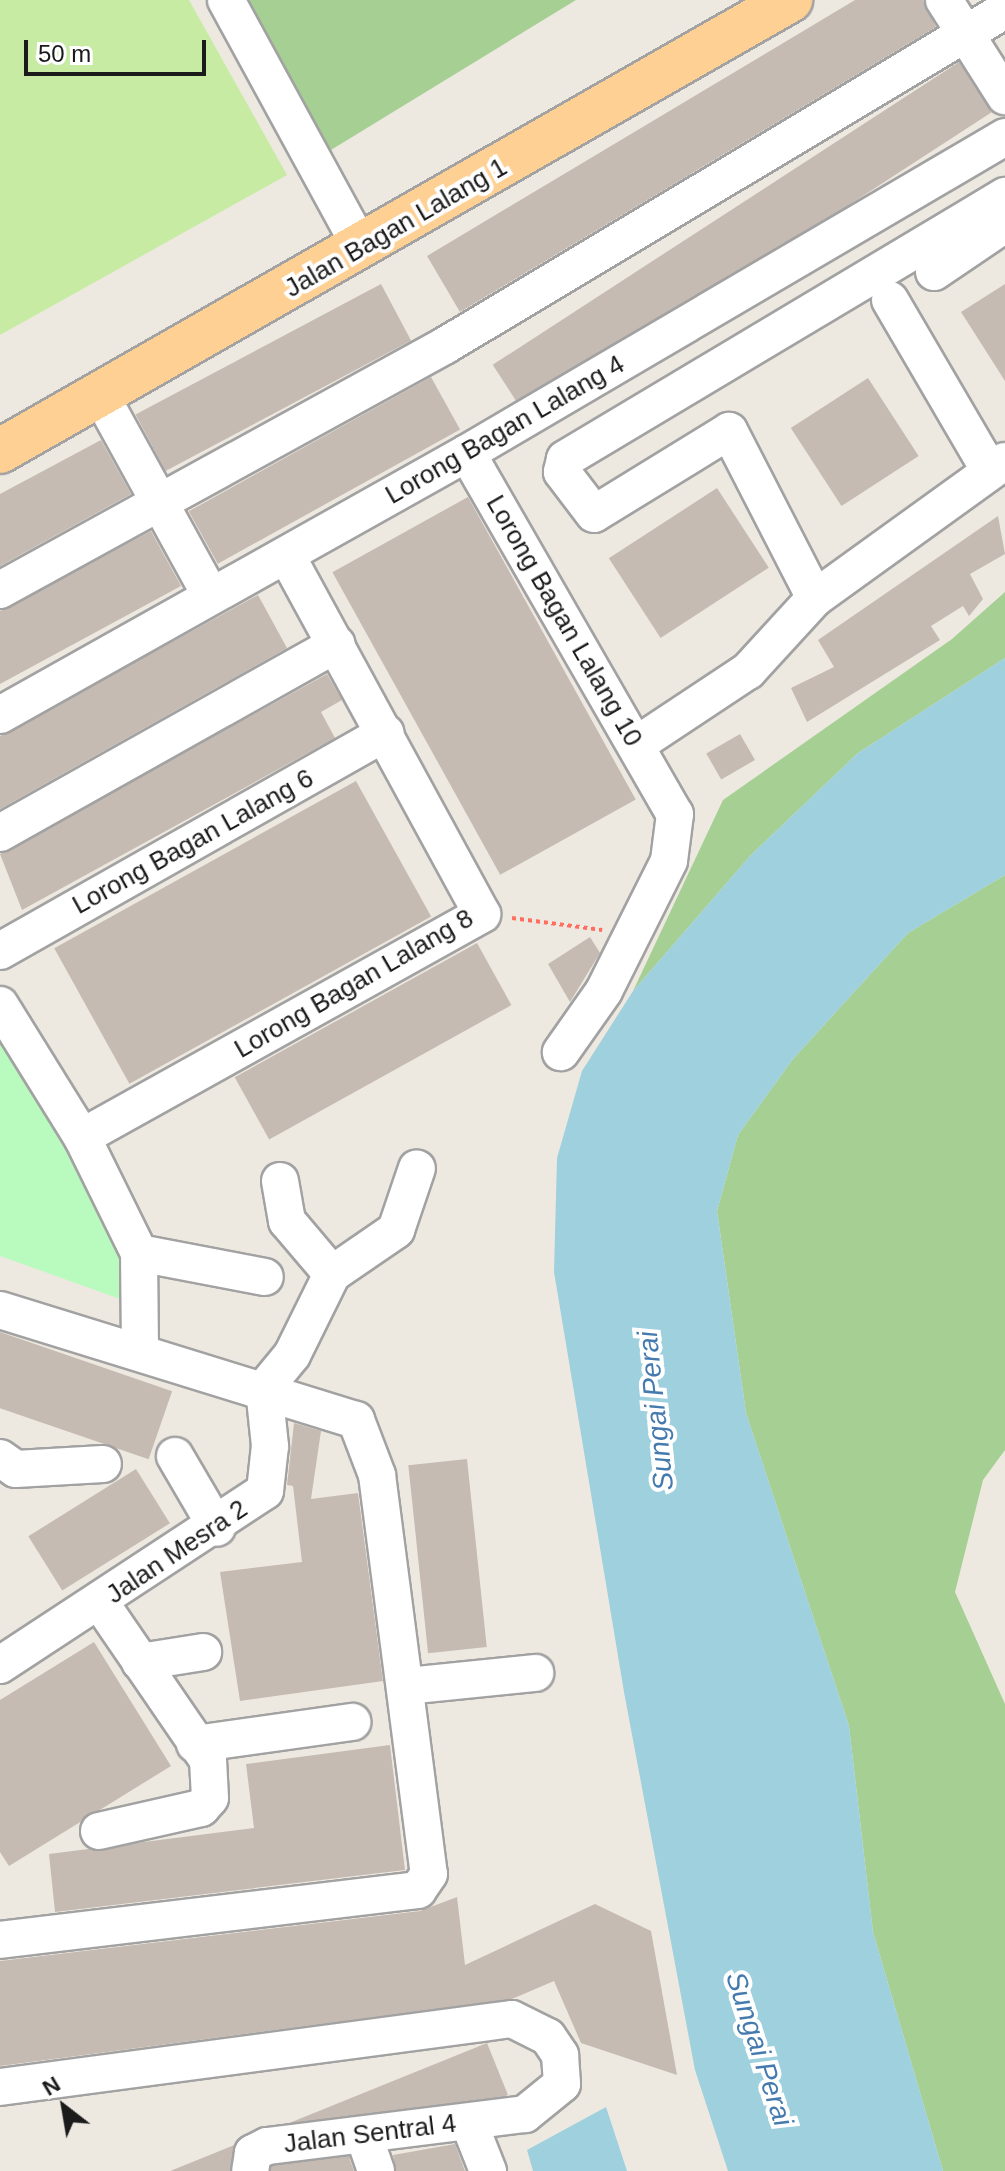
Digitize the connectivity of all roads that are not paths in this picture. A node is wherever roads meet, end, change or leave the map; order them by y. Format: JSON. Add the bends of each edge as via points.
{"nodes":[{"id":1,"x":226,"y":0,"type":"edge"},
{"id":2,"x":790,"y":0,"type":"edge"},
{"id":3,"x":944,"y":0,"type":"edge"},
{"id":4,"x":1005,"y":10,"type":"edge"},
{"id":5,"x":965,"y":35,"type":"junction"},
{"id":6,"x":1005,"y":96,"type":"edge"},
{"id":7,"x":1005,"y":137,"type":"edge"},
{"id":8,"x":1005,"y":196,"type":"edge"},
{"id":9,"x":1005,"y":224,"type":"edge"},
{"id":10,"x":361,"y":248,"type":"junction"},
{"id":11,"x":934,"y":272,"type":"dead end"},
{"id":12,"x":890,"y":300,"type":"dead end"},
{"id":13,"x":101,"y":396,"type":"junction"},
{"id":14,"x":0,"y":451,"type":"edge"},
{"id":15,"x":467,"y":453,"type":"junction"},
{"id":16,"x":998,"y":466,"type":"edge"},
{"id":17,"x":160,"y":501,"type":"junction"},
{"id":18,"x":287,"y":556,"type":"junction"},
{"id":19,"x":0,"y":590,"type":"edge"},
{"id":20,"x":211,"y":596,"type":"junction"},
{"id":21,"x":815,"y":598,"type":"junction"},
{"id":22,"x":337,"y":644,"type":"junction"},
{"id":23,"x":0,"y":715,"type":"edge"},
{"id":24,"x":386,"y":733,"type":"junction"},
{"id":25,"x":636,"y":745,"type":"junction"},
{"id":26,"x":0,"y":833,"type":"edge"},
{"id":27,"x":0,"y":951,"type":"edge"},
{"id":28,"x":0,"y":1005,"type":"edge"},
{"id":29,"x":561,"y":1052,"type":"dead end"},
{"id":30,"x":82,"y":1137,"type":"junction"},
{"id":31,"x":417,"y":1168,"type":"dead end"},
{"id":32,"x":280,"y":1181,"type":"dead end"},
{"id":33,"x":139,"y":1253,"type":"junction"},
{"id":34,"x":332,"y":1274,"type":"junction"},
{"id":35,"x":265,"y":1277,"type":"dead end"},
{"id":36,"x":0,"y":1310,"type":"edge"},
{"id":37,"x":140,"y":1352,"type":"junction"},
{"id":38,"x":264,"y":1389,"type":"junction"},
{"id":39,"x":175,"y":1456,"type":"dead end"},
{"id":40,"x":0,"y":1458,"type":"edge"},
{"id":41,"x":103,"y":1464,"type":"dead end"},
{"id":42,"x":217,"y":1528,"type":"junction"},
{"id":43,"x":101,"y":1604,"type":"junction"},
{"id":44,"x":203,"y":1652,"type":"dead end"},
{"id":45,"x":140,"y":1662,"type":"junction"},
{"id":46,"x":0,"y":1665,"type":"edge"},
{"id":47,"x":535,"y":1673,"type":"dead end"},
{"id":48,"x":406,"y":1686,"type":"junction"},
{"id":49,"x":352,"y":1722,"type":"dead end"},
{"id":50,"x":195,"y":1744,"type":"junction"},
{"id":51,"x":99,"y":1831,"type":"dead end"},
{"id":52,"x":0,"y":1940,"type":"edge"},
{"id":53,"x":0,"y":2087,"type":"edge"},
{"id":54,"x":469,"y":2123,"type":"junction"},
{"id":55,"x":364,"y":2136,"type":"junction"},
{"id":56,"x":259,"y":2159,"type":"edge"},
{"id":57,"x":376,"y":2171,"type":"edge"},
{"id":58,"x":488,"y":2171,"type":"edge"}],
"edges":[{"from":1,"to":10,"type":"street"},
{"from":2,"to":10,"type":"main road","name":"Jalan Bagan Lalang 1"},
{"from":3,"to":5,"type":"street"},
{"from":4,"to":5,"type":"street"},
{"from":5,"to":6,"type":"street"},
{"from":5,"to":17,"type":"street","via":[[446,345]]},
{"from":7,"to":15,"type":"street","name":"Lorong Bagan Lalang 4"},
{"from":8,"to":21,"type":"street","via":[[565,459],[562,472],[594,514],[729,431],[739,439]]},
{"from":9,"to":11,"type":"street"},
{"from":10,"to":13,"type":"main road","name":"Jalan Bagan Lalang 1"},
{"from":12,"to":16,"type":"street"},
{"from":13,"to":14,"type":"main road","name":"Jalan Bagan Lalang 1"},
{"from":13,"to":17,"type":"street"},
{"from":15,"to":18,"type":"street","name":"Lorong Bagan Lalang 4"},
{"from":15,"to":25,"type":"street","name":"Lorong Bagan Lalang 10"},
{"from":16,"to":21,"type":"street"},
{"from":17,"to":19,"type":"street"},
{"from":17,"to":20,"type":"street"},
{"from":18,"to":20,"type":"street","name":"Lorong Bagan Lalang 4"},
{"from":18,"to":22,"type":"street","name":"Lorong Bagan Lalang 8"},
{"from":20,"to":23,"type":"street","name":"Lorong Bagan Lalang 4"},
{"from":21,"to":25,"type":"street","via":[[748,671]]},
{"from":22,"to":24,"type":"street","name":"Lorong Bagan Lalang 8"},
{"from":22,"to":26,"type":"street"},
{"from":24,"to":27,"type":"street","name":"Lorong Bagan Lalang 6"},
{"from":24,"to":30,"type":"street","name":"Lorong Bagan Lalang 8","via":[[482,914]]},
{"from":25,"to":29,"type":"street","name":"Lorong Bagan Lalang 10","via":[[662,788],[676,837],[604,991]]},
{"from":28,"to":30,"type":"street"},
{"from":30,"to":33,"type":"street"},
{"from":31,"to":34,"type":"street","via":[[396,1230]]},
{"from":32,"to":34,"type":"street","via":[[287,1221]]},
{"from":33,"to":35,"type":"street"},
{"from":33,"to":37,"type":"street"},
{"from":34,"to":38,"type":"street","via":[[292,1355]]},
{"from":36,"to":37,"type":"street"},
{"from":37,"to":38,"type":"street"},
{"from":38,"to":42,"type":"street","name":"Jalan Mesra 2","via":[[270,1446],[265,1491]]},
{"from":38,"to":48,"type":"street","via":[[356,1420],[371,1446]]},
{"from":39,"to":42,"type":"street"},
{"from":40,"to":41,"type":"street","via":[[16,1469]]},
{"from":42,"to":43,"type":"street","name":"Jalan Mesra 2"},
{"from":43,"to":45,"type":"street"},
{"from":43,"to":46,"type":"street","name":"Jalan Mesra 2"},
{"from":44,"to":45,"type":"street"},
{"from":45,"to":50,"type":"street"},
{"from":47,"to":48,"type":"street"},
{"from":48,"to":52,"type":"street","via":[[429,1874],[418,1890]]},
{"from":49,"to":50,"type":"street"},
{"from":50,"to":51,"type":"street","via":[[208,1760],[210,1798],[201,1808]]},
{"from":53,"to":54,"type":"street","via":[[512,2019],[548,2037],[560,2055],[562,2084],[550,2099],[525,2114]]},
{"from":54,"to":55,"type":"street","name":"Jalan Sentral 4"},
{"from":54,"to":58,"type":"street","name":"Jalan Sentral 4"},
{"from":55,"to":56,"type":"street","name":"Jalan Sentral 4"},
{"from":55,"to":57,"type":"street"}]}
